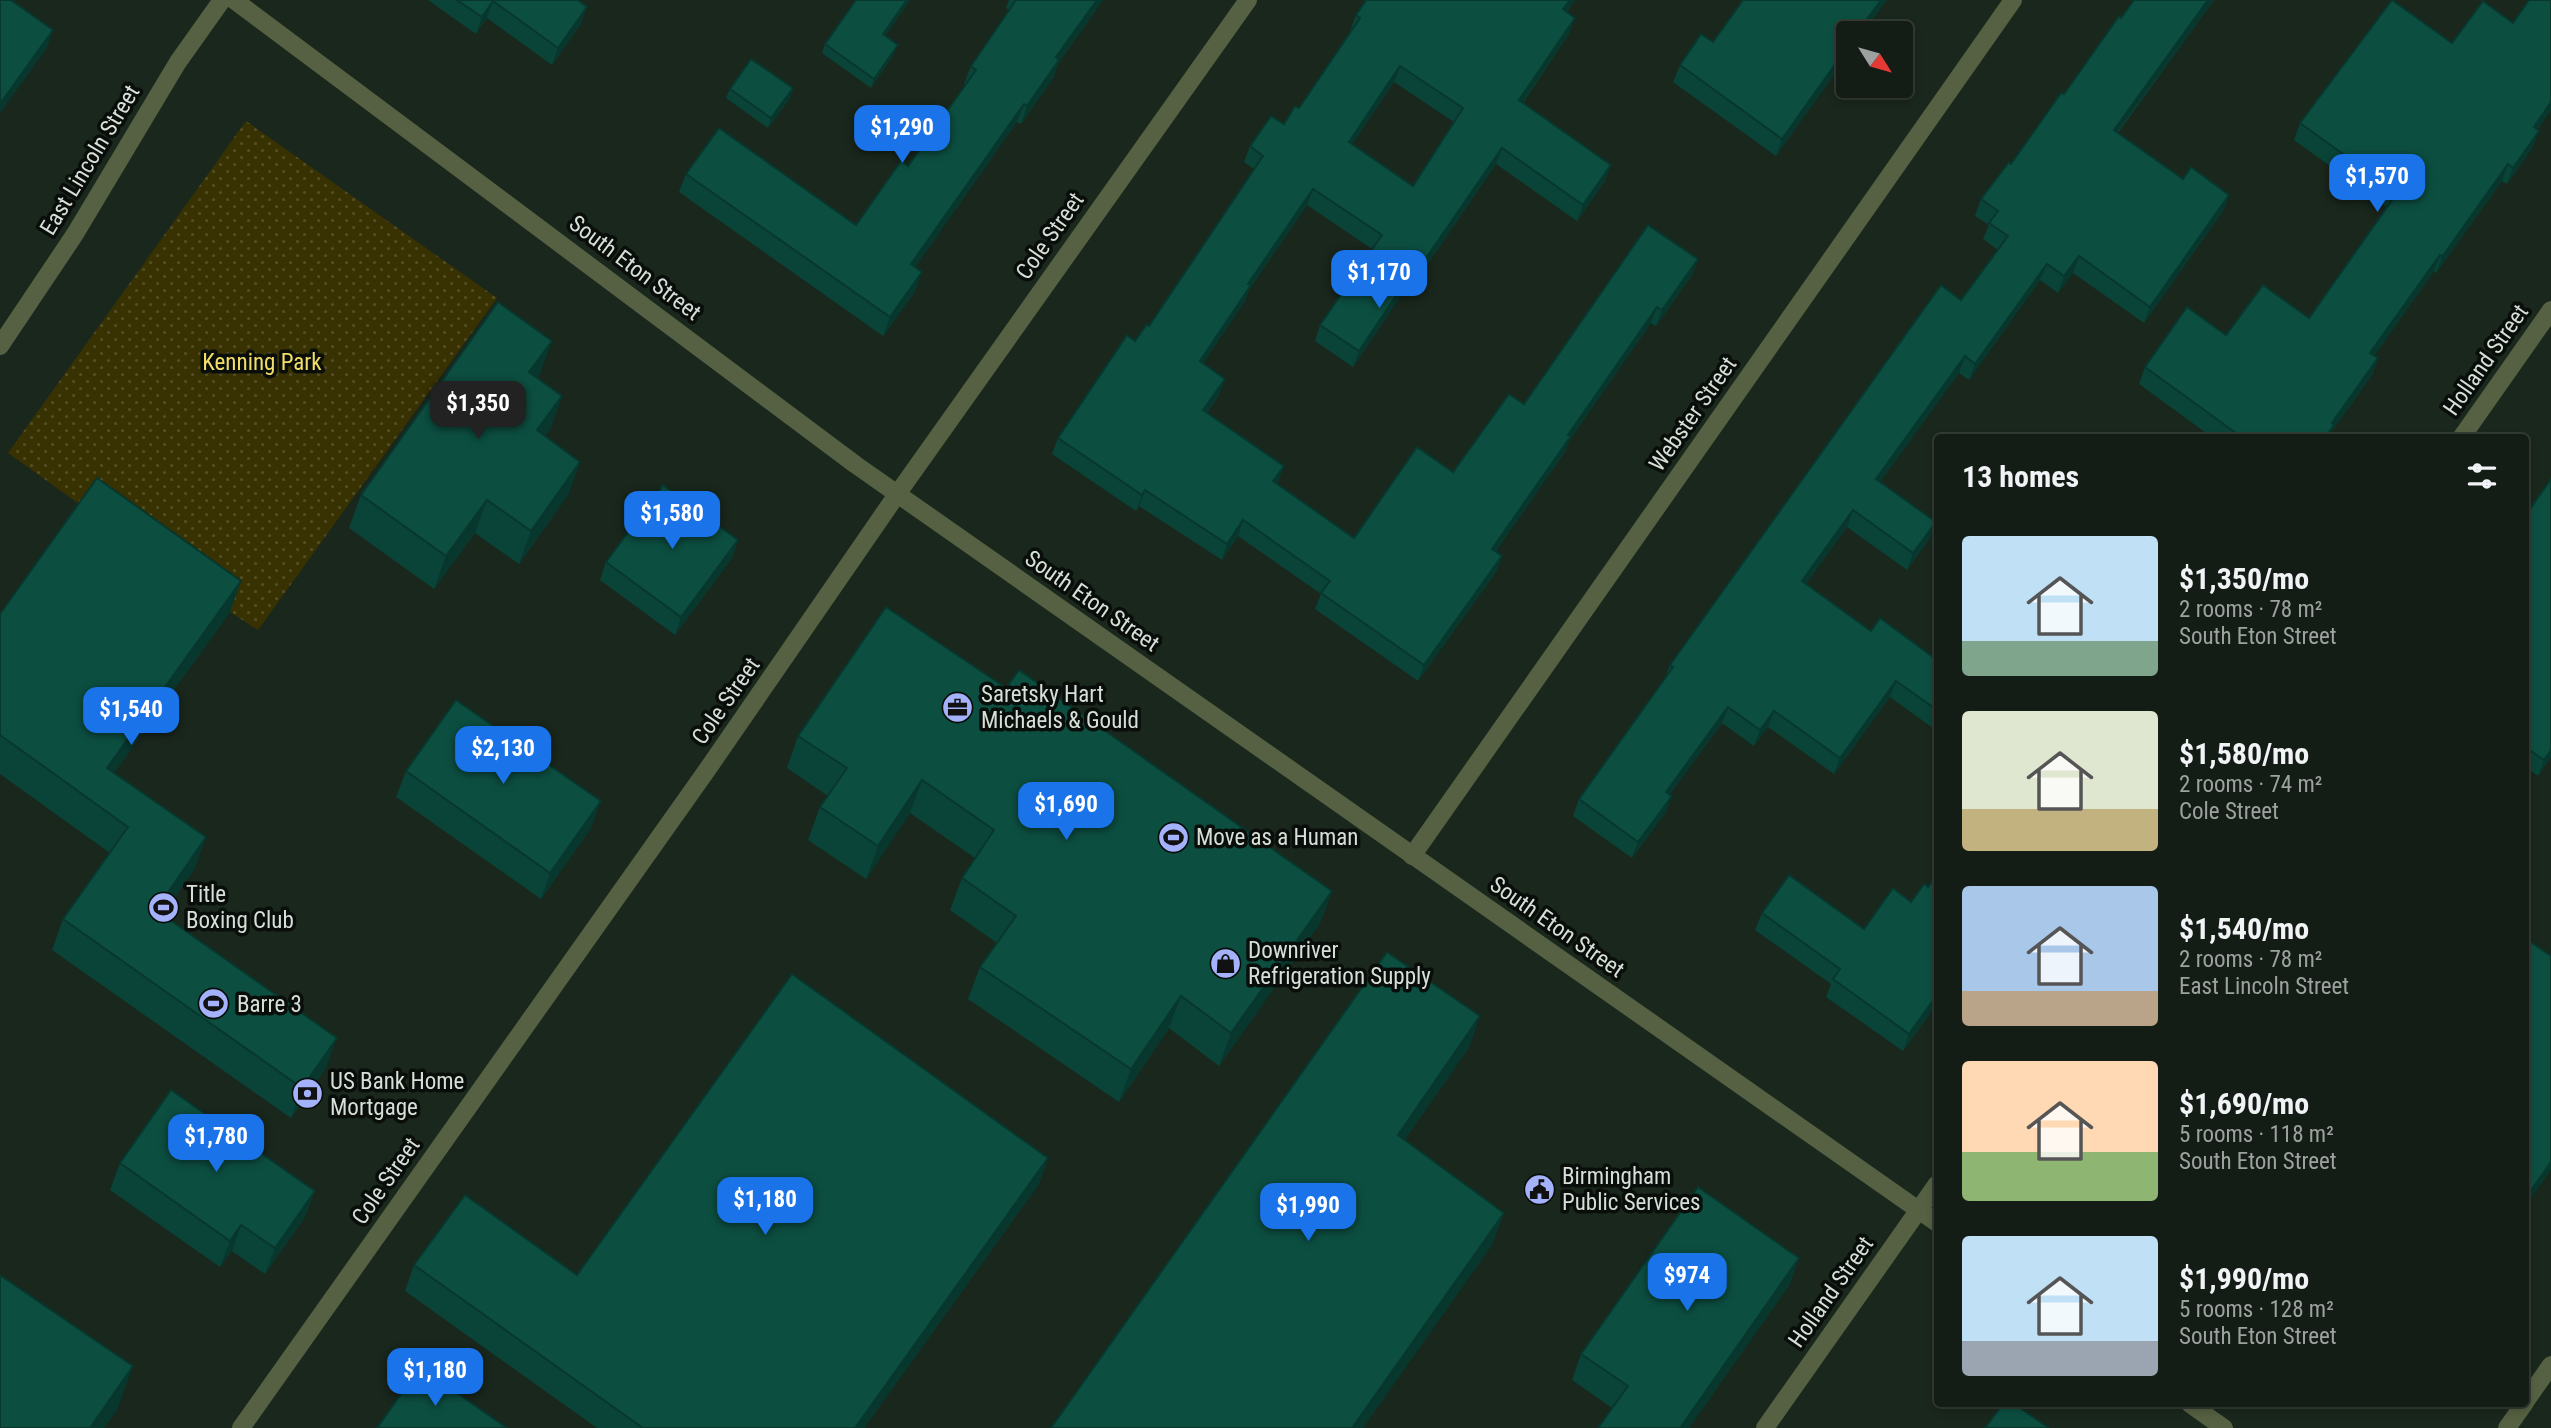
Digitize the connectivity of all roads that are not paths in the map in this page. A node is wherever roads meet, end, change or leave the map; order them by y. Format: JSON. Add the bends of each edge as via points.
{"nodes":[{"id":1,"x":222,"y":0,"type":"edge"},
{"id":2,"x":234,"y":0,"type":"edge"},
{"id":3,"x":1248,"y":0,"type":"edge"},
{"id":4,"x":2013,"y":0,"type":"edge"},
{"id":5,"x":2551,"y":310,"type":"edge"},
{"id":6,"x":0,"y":346,"type":"edge"},
{"id":7,"x":2464,"y":434,"type":"edge"},
{"id":8,"x":898,"y":493,"type":"junction"},
{"id":9,"x":1412,"y":856,"type":"junction"},
{"id":10,"x":1934,"y":1188,"type":"edge"},
{"id":11,"x":1919,"y":1210,"type":"junction"},
{"id":12,"x":1934,"y":1221,"type":"edge"},
{"id":13,"x":2551,"y":1365,"type":"edge"},
{"id":14,"x":2529,"y":1397,"type":"edge"},
{"id":15,"x":2194,"y":1407,"type":"edge"},
{"id":16,"x":2522,"y":1407,"type":"edge"},
{"id":17,"x":241,"y":1428,"type":"edge"},
{"id":18,"x":1765,"y":1428,"type":"edge"},
{"id":19,"x":2224,"y":1428,"type":"edge"},
{"id":20,"x":2507,"y":1428,"type":"edge"}],
"edges":[{"from":1,"to":6,"type":"street","name":"East Lincoln Street","via":[[178,62],[75,234]]},
{"from":2,"to":8,"type":"street","name":"South Eton Street"},
{"from":3,"to":8,"type":"street","name":"Cole Street"},
{"from":4,"to":9,"type":"street","name":"Webster Street"},
{"from":5,"to":7,"type":"street","name":"Holland Street"},
{"from":8,"to":9,"type":"street","name":"South Eton Street"},
{"from":8,"to":17,"type":"street","name":"Cole Street"},
{"from":9,"to":11,"type":"street","name":"South Eton Street"},
{"from":10,"to":11,"type":"street","name":"Holland Street"},
{"from":11,"to":12,"type":"street","name":"South Eton Street"},
{"from":11,"to":18,"type":"street","name":"Holland Street"},
{"from":13,"to":14,"type":"street"},
{"from":15,"to":19,"type":"street"},
{"from":16,"to":20,"type":"street"}]}
